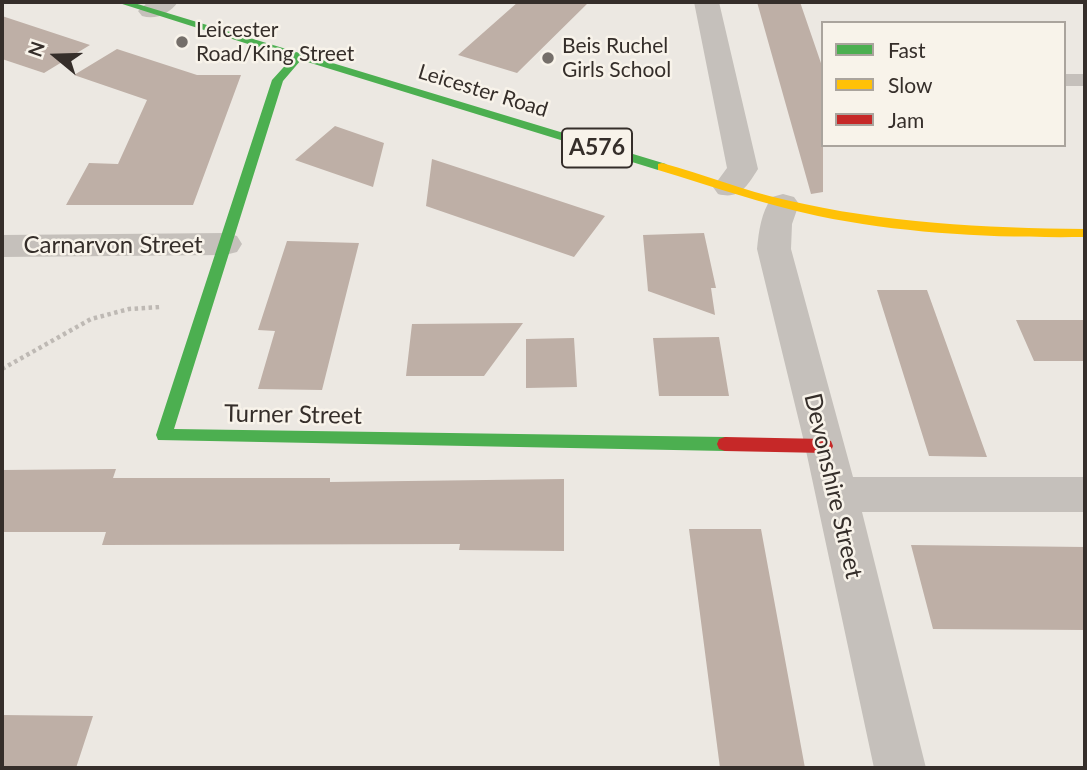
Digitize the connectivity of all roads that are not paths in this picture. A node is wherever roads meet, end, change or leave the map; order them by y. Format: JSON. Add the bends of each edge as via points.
{"nodes":[{"id":1,"x":121,"y":2,"type":"edge"},
{"id":2,"x":706,"y":2,"type":"edge"},
{"id":3,"x":158,"y":6,"type":"edge"},
{"id":4,"x":299,"y":56,"type":"junction"},
{"id":5,"x":1066,"y":80,"type":"edge"},
{"id":6,"x":1085,"y":80,"type":"edge"},
{"id":7,"x":729,"y":187,"type":"junction"},
{"id":8,"x":783,"y":204,"type":"junction"},
{"id":9,"x":1085,"y":233,"type":"edge"},
{"id":10,"x":225,"y":244,"type":"junction"},
{"id":11,"x":2,"y":246,"type":"edge"},
{"id":12,"x":825,"y":446,"type":"junction"},
{"id":13,"x":1085,"y":494,"type":"edge"},
{"id":14,"x":835,"y":495,"type":"junction"},
{"id":15,"x":900,"y":768,"type":"edge"}],
"edges":[{"from":1,"to":3,"type":"main road","name":"Leicester Road","number":"A576"},
{"from":2,"to":7,"type":"street","via":[[743,169]]},
{"from":3,"to":4,"type":"main road","name":"Leicester Road","number":"A576"},
{"from":4,"to":7,"type":"main road","name":"Leicester Road","number":"A576"},
{"from":4,"to":10,"type":"main road","name":"Turner Street","via":[[278,80]]},
{"from":5,"to":6,"type":"lane"},
{"from":7,"to":8,"type":"main road","name":"Leicester Road","number":"A576"},
{"from":8,"to":9,"type":"main road","name":"Leicester Road","number":"A576","via":[[856,219],[984,232]]},
{"from":8,"to":12,"type":"street","name":"Devonshire Street","via":[[774,249]]},
{"from":10,"to":11,"type":"street","name":"Carnarvon Street"},
{"from":10,"to":12,"type":"main road","name":"Turner Street","via":[[164,435]]},
{"from":12,"to":14,"type":"street","name":"Devonshire Street"},
{"from":13,"to":14,"type":"street"},
{"from":14,"to":15,"type":"street","name":"Devonshire Street"}]}
